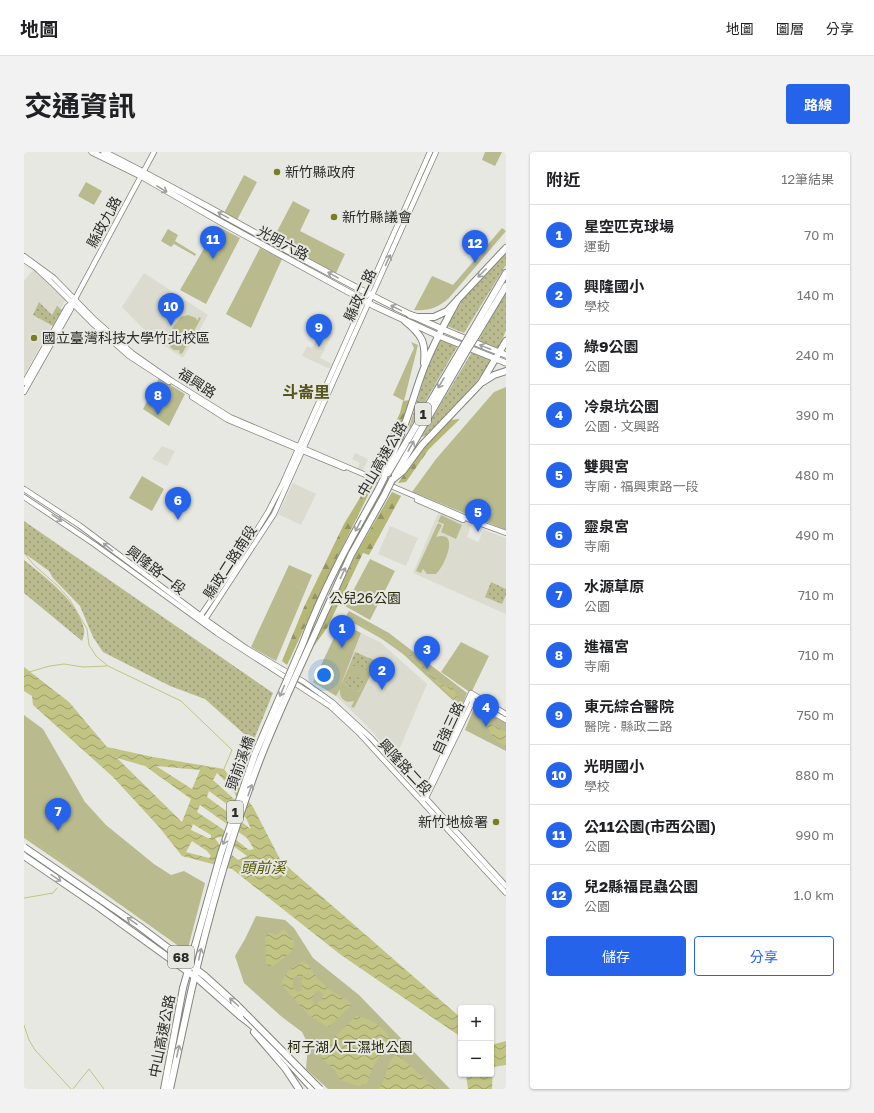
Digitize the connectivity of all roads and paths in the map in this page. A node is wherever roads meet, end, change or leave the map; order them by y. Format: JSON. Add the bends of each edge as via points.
{"nodes":[{"id":1,"x":92,"y":152,"type":"edge"},
{"id":2,"x":104,"y":152,"type":"edge"},
{"id":3,"x":154,"y":152,"type":"edge"},
{"id":4,"x":430,"y":152,"type":"edge"},
{"id":5,"x":436,"y":152,"type":"edge"},
{"id":6,"x":142,"y":174,"type":"junction"},
{"id":7,"x":506,"y":248,"type":"edge"},
{"id":8,"x":24,"y":256,"type":"edge"},
{"id":9,"x":24,"y":260,"type":"edge"},
{"id":10,"x":506,"y":273,"type":"edge"},
{"id":11,"x":506,"y":286,"type":"edge"},
{"id":12,"x":369,"y":294,"type":"junction"},
{"id":13,"x":458,"y":299,"type":"junction"},
{"id":14,"x":74,"y":301,"type":"junction"},
{"id":15,"x":366,"y":301,"type":"junction"},
{"id":16,"x":410,"y":315,"type":"junction"},
{"id":17,"x":406,"y":321,"type":"junction"},
{"id":18,"x":442,"y":329,"type":"junction"},
{"id":19,"x":474,"y":334,"type":"junction"},
{"id":20,"x":439,"y":336,"type":"junction"},
{"id":21,"x":506,"y":341,"type":"edge"},
{"id":22,"x":465,"y":350,"type":"junction"},
{"id":23,"x":503,"y":354,"type":"edge"},
{"id":24,"x":496,"y":359,"type":"junction"},
{"id":25,"x":506,"y":363,"type":"edge"},
{"id":26,"x":424,"y":367,"type":"junction"},
{"id":27,"x":506,"y":371,"type":"edge"},
{"id":28,"x":24,"y":383,"type":"edge"},
{"id":29,"x":481,"y":383,"type":"junction"},
{"id":30,"x":24,"y":392,"type":"edge"},
{"id":31,"x":301,"y":448,"type":"junction"},
{"id":32,"x":392,"y":480,"type":"junction"},
{"id":33,"x":385,"y":483,"type":"junction"},
{"id":34,"x":24,"y":489,"type":"edge"},
{"id":35,"x":24,"y":497,"type":"edge"},
{"id":36,"x":274,"y":514,"type":"joint"},
{"id":37,"x":506,"y":533,"type":"edge"},
{"id":38,"x":506,"y":536,"type":"edge"},
{"id":39,"x":202,"y":619,"type":"junction"},
{"id":40,"x":302,"y":643,"type":"joint"},
{"id":41,"x":309,"y":647,"type":"joint"},
{"id":42,"x":276,"y":668,"type":"joint"},
{"id":43,"x":471,"y":700,"type":"junction"},
{"id":44,"x":506,"y":714,"type":"edge"},
{"id":45,"x":506,"y":720,"type":"edge"},
{"id":46,"x":424,"y":798,"type":"junction"},
{"id":47,"x":24,"y":846,"type":"edge"},
{"id":48,"x":24,"y":856,"type":"edge"},
{"id":49,"x":506,"y":876,"type":"edge"},
{"id":50,"x":504,"y":887,"type":"edge"},
{"id":51,"x":183,"y":988,"type":"joint"},
{"id":52,"x":190,"y":992,"type":"joint"},
{"id":53,"x":240,"y":1016,"type":"junction"},
{"id":54,"x":164,"y":1089,"type":"edge"},
{"id":55,"x":170,"y":1089,"type":"edge"},
{"id":56,"x":298,"y":1089,"type":"edge"},
{"id":57,"x":313,"y":1089,"type":"edge"},
{"id":58,"x":320,"y":1089,"type":"edge"}],
"edges":[{"from":1,"to":6,"type":"main road","name":"光明六路"},
{"from":2,"to":6,"type":"main road","name":"光明六路"},
{"from":3,"to":6,"type":"street","name":"縣政九路"},
{"from":4,"to":12,"type":"street","name":"縣政二路"},
{"from":12,"to":5,"type":"street","name":"縣政二路","one_way":true},
{"from":12,"to":6,"type":"main road","name":"光明六路","one_way":true},
{"from":6,"to":14,"type":"street","name":"縣政九路"},
{"from":6,"to":15,"type":"main road","name":"光明六路","one_way":true,"via":[[248,237]]},
{"from":7,"to":13,"type":"highway","one_way":true},
{"from":8,"to":14,"type":"street","name":"福興路","via":[[54,278]]},
{"from":9,"to":14,"type":"street","name":"福興路"},
{"from":10,"to":19,"type":"highway","name":"中山高速公路","number":"1"},
{"from":11,"to":19,"type":"highway","name":"中山高速公路","number":"1"},
{"from":12,"to":15,"type":"street","name":"縣政二路"},
{"from":16,"to":12,"type":"main road","name":"光明六路","one_way":true},
{"from":13,"to":16,"type":"highway","via":[[447,311],[438,315]]},
{"from":13,"to":18,"type":"highway"},
{"from":14,"to":28,"type":"street","via":[[67,307]]},
{"from":14,"to":30,"type":"street"},
{"from":14,"to":31,"type":"street","name":"福興路","via":[[92,323],[129,356],[197,401],[228,420]]},
{"from":15,"to":17,"type":"main road","name":"光明六路"},
{"from":15,"to":31,"type":"street","name":"縣政二路"},
{"from":16,"to":18,"type":"main road","name":"光明六路"},
{"from":17,"to":20,"type":"main road","name":"光明六路"},
{"from":17,"to":26,"type":"highway","via":[[419,333],[424,344]]},
{"from":18,"to":20,"type":"highway"},
{"from":23,"to":18,"type":"main road","name":"光明六路","one_way":true},
{"from":19,"to":22,"type":"highway","name":"中山高速公路","number":"1","bridge":true},
{"from":20,"to":22,"type":"main road","name":"光明六路"},
{"from":20,"to":26,"type":"highway"},
{"from":21,"to":23,"type":"highway"},
{"from":22,"to":24,"type":"main road","name":"光明六路"},
{"from":32,"to":22,"type":"highway","name":"中山高速公路","number":"1","one_way":true},
{"from":22,"to":33,"type":"highway","name":"中山高速公路","number":"1","one_way":true},
{"from":23,"to":24,"type":"highway"},
{"from":24,"to":25,"type":"main road","name":"光明六路"},
{"from":24,"to":29,"type":"highway"},
{"from":26,"to":33,"type":"highway","via":[[387,468]]},
{"from":27,"to":29,"type":"highway"},
{"from":29,"to":32,"type":"highway","via":[[422,445],[398,477]]},
{"from":31,"to":33,"type":"street","name":"福興路"},
{"from":31,"to":36,"type":"street","name":"縣政二路"},
{"from":31,"to":39,"type":"street","name":"縣政二路南段","via":[[268,512]]},
{"from":41,"to":32,"type":"highway","name":"中山高速公路","number":"1","one_way":true,"bridge":true,"via":[[351,555]]},
{"from":33,"to":37,"type":"street"},
{"from":33,"to":38,"type":"street","via":[[477,526]]},
{"from":33,"to":40,"type":"highway","name":"中山高速公路","number":"1","one_way":true,"bridge":true,"via":[[359,524]]},
{"from":39,"to":34,"type":"street","name":"興隆路一段","one_way":true,"via":[[79,525]]},
{"from":35,"to":39,"type":"street","name":"興隆路一段","one_way":true},
{"from":36,"to":39,"type":"street","name":"縣政二路南段"},
{"from":39,"to":42,"type":"street","name":"興隆路一段","via":[[244,651]]},
{"from":40,"to":51,"type":"highway","name":"頭前溪橋","number":"1","one_way":true,"bridge":true,"via":[[255,754],[220,852]]},
{"from":52,"to":41,"type":"highway","name":"頭前溪橋","number":"1","one_way":true,"bridge":true,"via":[[232,842],[259,761]]},
{"from":42,"to":46,"type":"street","name":"興隆路二段","via":[[331,707]]},
{"from":43,"to":44,"type":"street","name":"自強三路","via":[[471,693]]},
{"from":43,"to":45,"type":"street"},
{"from":43,"to":46,"type":"street","name":"自強三路"},
{"from":46,"to":50,"type":"street","name":"興隆路二段"},
{"from":58,"to":47,"type":"highway","number":"68","one_way":true,"bridge":true,"via":[[253,1020],[205,976],[140,926]]},
{"from":48,"to":53,"type":"highway","number":"68","one_way":true,"bridge":true,"via":[[198,980]]},
{"from":49,"to":50,"type":"street"},
{"from":51,"to":54,"type":"highway","name":"中山高速公路","number":"1"},
{"from":55,"to":52,"type":"highway","name":"中山高速公路","number":"1","one_way":true},
{"from":53,"to":56,"type":"highway","via":[[285,1068]]},
{"from":53,"to":57,"type":"highway","number":"68","bridge":true,"via":[[267,1039]]}]}
